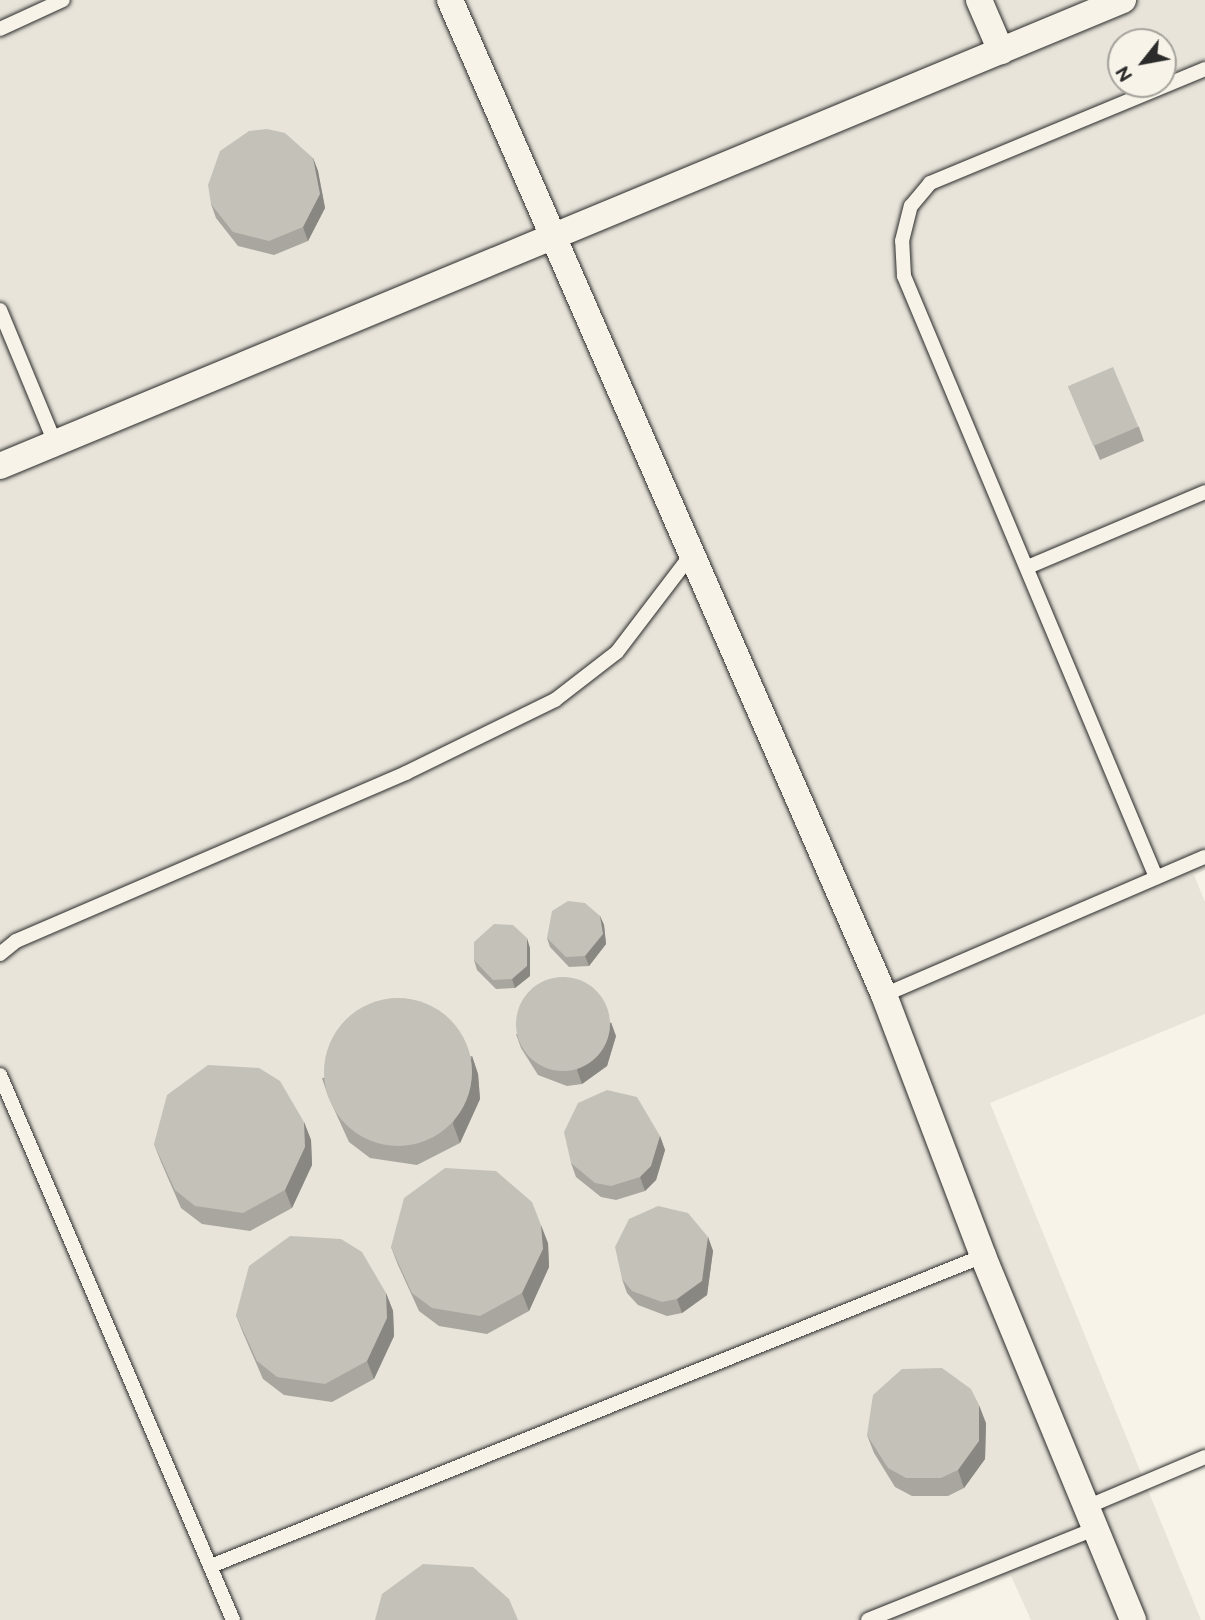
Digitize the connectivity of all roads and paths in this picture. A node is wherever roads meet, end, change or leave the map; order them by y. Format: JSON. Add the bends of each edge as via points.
{"nodes":[{"id":1,"x":63,"y":0,"type":"edge"},
{"id":2,"x":450,"y":0,"type":"edge"},
{"id":3,"x":979,"y":0,"type":"edge"},
{"id":4,"x":1123,"y":0,"type":"edge"},
{"id":5,"x":0,"y":29,"type":"edge"},
{"id":6,"x":1001,"y":51,"type":"junction"},
{"id":7,"x":1205,"y":69,"type":"edge"},
{"id":8,"x":553,"y":240,"type":"junction"},
{"id":9,"x":0,"y":310,"type":"edge"},
{"id":10,"x":55,"y":443,"type":"junction"},
{"id":11,"x":0,"y":466,"type":"edge"},
{"id":12,"x":1205,"y":492,"type":"edge"},
{"id":13,"x":691,"y":555,"type":"junction"},
{"id":14,"x":1030,"y":566,"type":"junction"},
{"id":15,"x":1205,"y":857,"type":"edge"},
{"id":16,"x":1156,"y":877,"type":"junction"},
{"id":17,"x":0,"y":954,"type":"edge"},
{"id":18,"x":884,"y":995,"type":"junction"},
{"id":19,"x":0,"y":1075,"type":"edge"},
{"id":20,"x":983,"y":1256,"type":"junction"},
{"id":21,"x":1205,"y":1457,"type":"edge"},
{"id":22,"x":1093,"y":1517,"type":"junction"},
{"id":23,"x":211,"y":1566,"type":"junction"},
{"id":24,"x":233,"y":1620,"type":"edge"},
{"id":25,"x":869,"y":1620,"type":"edge"},
{"id":26,"x":1133,"y":1620,"type":"edge"}],
"edges":[{"from":1,"to":5,"type":"lane"},
{"from":2,"to":8,"type":"street"},
{"from":3,"to":6,"type":"street"},
{"from":4,"to":6,"type":"street"},
{"from":6,"to":8,"type":"street"},
{"from":7,"to":14,"type":"lane","via":[[930,183],[911,206],[902,241],[904,276]]},
{"from":8,"to":10,"type":"street"},
{"from":8,"to":13,"type":"street"},
{"from":9,"to":10,"type":"lane"},
{"from":10,"to":11,"type":"street"},
{"from":12,"to":14,"type":"lane"},
{"from":13,"to":17,"type":"lane","via":[[617,652],[555,700],[406,773],[16,941]]},
{"from":13,"to":18,"type":"street"},
{"from":14,"to":16,"type":"lane"},
{"from":15,"to":16,"type":"lane"},
{"from":16,"to":18,"type":"lane"},
{"from":18,"to":20,"type":"street"},
{"from":19,"to":23,"type":"lane"},
{"from":20,"to":22,"type":"street"},
{"from":20,"to":23,"type":"lane"},
{"from":21,"to":22,"type":"lane"},
{"from":22,"to":25,"type":"lane"},
{"from":22,"to":26,"type":"street"},
{"from":23,"to":24,"type":"lane"}]}
